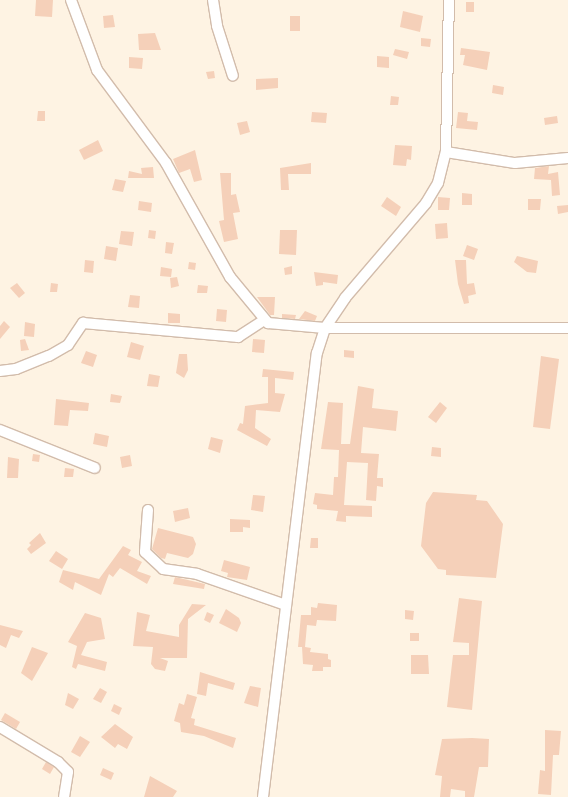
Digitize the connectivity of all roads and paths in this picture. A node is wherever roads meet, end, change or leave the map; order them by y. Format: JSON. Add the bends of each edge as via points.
{"nodes":[{"id":1,"x":71,"y":0,"type":"edge"},
{"id":2,"x":213,"y":0,"type":"edge"},
{"id":3,"x":449,"y":0,"type":"edge"},
{"id":4,"x":233,"y":76,"type":"dead end"},
{"id":5,"x":446,"y":152,"type":"junction"},
{"id":6,"x":568,"y":158,"type":"edge"},
{"id":7,"x":264,"y":320,"type":"junction"},
{"id":8,"x":325,"y":328,"type":"junction"},
{"id":9,"x":568,"y":328,"type":"edge"},
{"id":10,"x":0,"y":371,"type":"edge"},
{"id":11,"x":0,"y":430,"type":"edge"},
{"id":12,"x":95,"y":468,"type":"dead end"},
{"id":13,"x":148,"y":510,"type":"dead end"},
{"id":14,"x":286,"y":605,"type":"junction"},
{"id":15,"x":0,"y":727,"type":"edge"},
{"id":16,"x":64,"y":797,"type":"edge"},
{"id":17,"x":263,"y":797,"type":"edge"}],
"edges":[{"from":1,"to":7,"type":"street","via":[[98,70],[127,114],[157,150],[230,277]]},
{"from":2,"to":4,"type":"street","via":[[217,26]]},
{"from":3,"to":5,"type":"street"},
{"from":5,"to":6,"type":"street","via":[[516,163]]},
{"from":5,"to":8,"type":"street","via":[[438,183],[426,203],[362,276]]},
{"from":7,"to":8,"type":"street","via":[[274,325]]},
{"from":7,"to":10,"type":"street","via":[[238,337],[83,323],[68,345],[49,356],[16,369]]},
{"from":8,"to":9,"type":"street"},
{"from":8,"to":14,"type":"street","via":[[317,353]]},
{"from":11,"to":12,"type":"street"},
{"from":13,"to":14,"type":"street","via":[[145,552],[163,569],[198,574]]},
{"from":14,"to":17,"type":"street"},
{"from":15,"to":16,"type":"street","via":[[58,762],[68,772]]}]}
